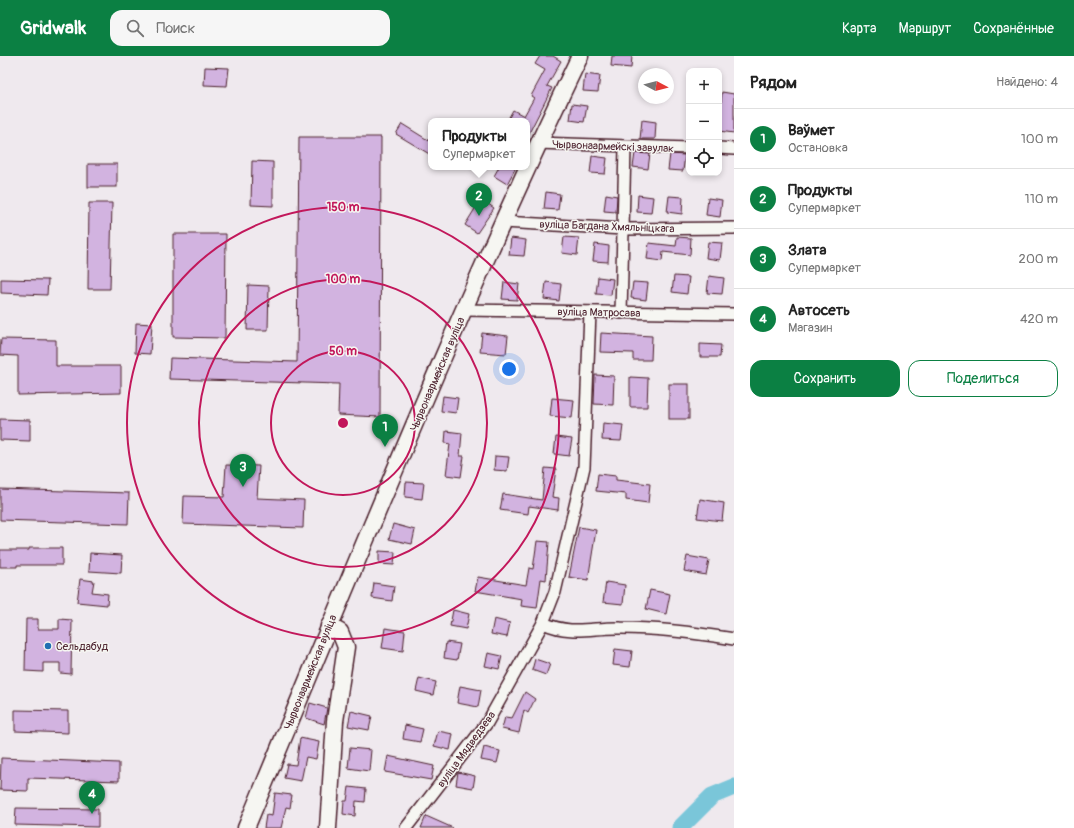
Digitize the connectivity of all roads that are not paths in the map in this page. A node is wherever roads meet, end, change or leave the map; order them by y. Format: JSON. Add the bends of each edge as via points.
{"nodes":[{"id":1,"x":580,"y":56,"type":"edge"},
{"id":2,"x":537,"y":143,"type":"junction"},
{"id":3,"x":625,"y":147,"type":"junction"},
{"id":4,"x":686,"y":148,"type":"edge"},
{"id":5,"x":722,"y":148,"type":"edge"},
{"id":6,"x":734,"y":148,"type":"edge"},
{"id":7,"x":530,"y":159,"type":"edge"},
{"id":8,"x":525,"y":170,"type":"edge"},
{"id":9,"x":503,"y":222,"type":"junction"},
{"id":10,"x":734,"y":228,"type":"edge"},
{"id":11,"x":623,"y":229,"type":"junction"},
{"id":12,"x":464,"y":310,"type":"junction"},
{"id":13,"x":590,"y":312,"type":"junction"},
{"id":14,"x":621,"y":313,"type":"junction"},
{"id":15,"x":734,"y":314,"type":"edge"},
{"id":16,"x":543,"y":623,"type":"junction"},
{"id":17,"x":329,"y":626,"type":"junction"},
{"id":18,"x":734,"y":639,"type":"edge"},
{"id":19,"x":246,"y":828,"type":"edge"},
{"id":20,"x":328,"y":828,"type":"edge"},
{"id":21,"x":406,"y":828,"type":"edge"}],
"edges":[{"from":1,"to":2,"type":"street","name":"Чырвонаармейская вуліца"},
{"from":2,"to":3,"type":"street","name":"Чырвонаармейскі завулак"},
{"from":2,"to":7,"type":"street","name":"Чырвонаармейская вуліца"},
{"from":3,"to":4,"type":"street","name":"Чырвонаармейскі завулак"},
{"from":3,"to":11,"type":"street"},
{"from":5,"to":6,"type":"street"},
{"from":8,"to":9,"type":"street","name":"Чырвонаармейская вуліца"},
{"from":9,"to":11,"type":"street","name":"вуліца Багдана Хмяльніцкага"},
{"from":9,"to":12,"type":"street","name":"Чырвонаармейская вуліца"},
{"from":10,"to":11,"type":"street","name":"вуліца Багдана Хмяльніцкага"},
{"from":11,"to":14,"type":"street"},
{"from":12,"to":13,"type":"street","name":"вуліца Матросава"},
{"from":12,"to":17,"type":"street","name":"Чырвонаармейская вуліца"},
{"from":13,"to":14,"type":"street","name":"вуліца Матросава"},
{"from":13,"to":16,"type":"street","name":"вуліца Мядведзева","via":[[584,467],[555,592]]},
{"from":14,"to":15,"type":"street","name":"вуліца Матросава"},
{"from":16,"to":18,"type":"street","via":[[557,629],[652,629]]},
{"from":16,"to":21,"type":"street","name":"вуліца Мядведзева","via":[[487,723]]},
{"from":17,"to":19,"type":"street","name":"Чырвонаармейская вуліца"},
{"from":17,"to":20,"type":"street","via":[[340,632],[346,647],[335,722]]}]}
